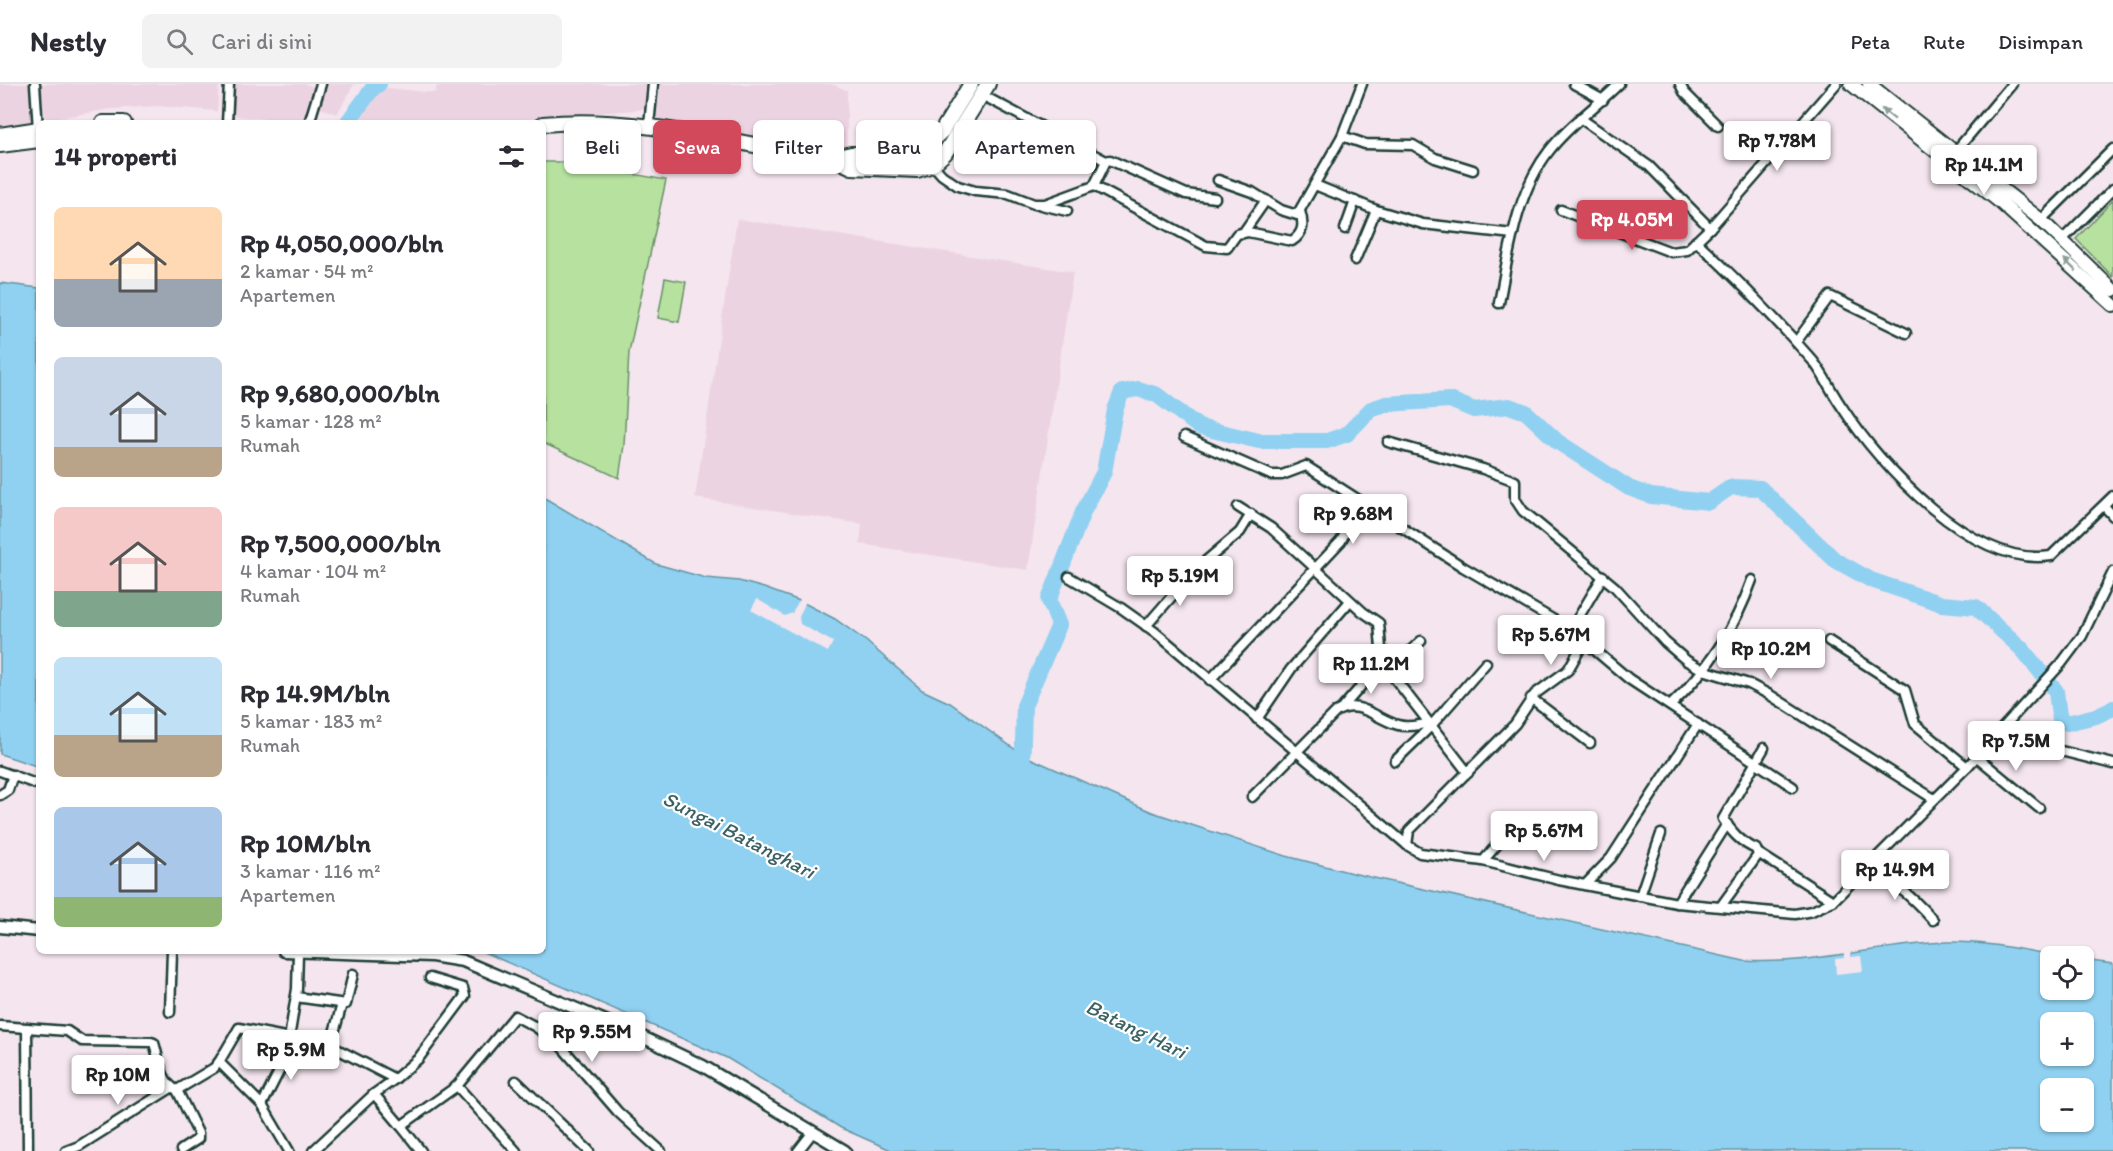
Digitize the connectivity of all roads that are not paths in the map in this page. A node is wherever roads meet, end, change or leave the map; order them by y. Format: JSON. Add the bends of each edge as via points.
{"nodes":[{"id":1,"x":35,"y":84,"type":"edge"},
{"id":2,"x":229,"y":84,"type":"edge"},
{"id":3,"x":653,"y":84,"type":"edge"},
{"id":4,"x":971,"y":84,"type":"edge"},
{"id":5,"x":1362,"y":84,"type":"edge"},
{"id":6,"x":1574,"y":84,"type":"edge"},
{"id":7,"x":1619,"y":84,"type":"edge"},
{"id":8,"x":1680,"y":84,"type":"edge"},
{"id":9,"x":1836,"y":84,"type":"edge"},
{"id":10,"x":1851,"y":84,"type":"edge"},
{"id":11,"x":1869,"y":84,"type":"edge"},
{"id":12,"x":2012,"y":84,"type":"edge"},
{"id":13,"x":318,"y":85,"type":"edge"},
{"id":14,"x":985,"y":89,"type":"edge"},
{"id":15,"x":1603,"y":100,"type":"junction"},
{"id":16,"x":1580,"y":118,"type":"junction"},
{"id":17,"x":38,"y":120,"type":"edge"},
{"id":18,"x":227,"y":120,"type":"edge"},
{"id":19,"x":310,"y":120,"type":"edge"},
{"id":20,"x":546,"y":124,"type":"edge"},
{"id":21,"x":649,"y":126,"type":"junction"},
{"id":22,"x":1718,"y":126,"type":"dead end"},
{"id":23,"x":942,"y":131,"type":"edge"},
{"id":24,"x":36,"y":133,"type":"edge"},
{"id":25,"x":36,"y":134,"type":"edge"},
{"id":26,"x":0,"y":135,"type":"edge"},
{"id":27,"x":1342,"y":136,"type":"junction"},
{"id":28,"x":753,"y":144,"type":"edge"},
{"id":29,"x":0,"y":145,"type":"edge"},
{"id":30,"x":2113,"y":149,"type":"edge"},
{"id":31,"x":1954,"y":152,"type":"junction"},
{"id":32,"x":942,"y":156,"type":"edge"},
{"id":33,"x":1106,"y":161,"type":"junction"},
{"id":34,"x":1473,"y":170,"type":"dead end"},
{"id":35,"x":942,"y":172,"type":"edge"},
{"id":36,"x":1218,"y":180,"type":"dead end"},
{"id":37,"x":1315,"y":185,"type":"junction"},
{"id":38,"x":1094,"y":186,"type":"junction"},
{"id":39,"x":2113,"y":189,"type":"edge"},
{"id":40,"x":1215,"y":198,"type":"dead end"},
{"id":41,"x":1266,"y":200,"type":"junction"},
{"id":42,"x":1355,"y":201,"type":"junction"},
{"id":43,"x":1040,"y":205,"type":"junction"},
{"id":44,"x":1376,"y":210,"type":"junction"},
{"id":45,"x":1561,"y":210,"type":"dead end"},
{"id":46,"x":1067,"y":211,"type":"dead end"},
{"id":47,"x":1300,"y":211,"type":"junction"},
{"id":48,"x":2041,"y":220,"type":"junction"},
{"id":49,"x":1710,"y":228,"type":"junction"},
{"id":50,"x":1345,"y":229,"type":"dead end"},
{"id":51,"x":1243,"y":233,"type":"junction"},
{"id":52,"x":1513,"y":234,"type":"junction"},
{"id":53,"x":1696,"y":240,"type":"junction"},
{"id":54,"x":2062,"y":240,"type":"junction"},
{"id":55,"x":1355,"y":260,"type":"dead end"},
{"id":56,"x":2113,"y":290,"type":"edge"},
{"id":57,"x":1499,"y":303,"type":"dead end"},
{"id":58,"x":2113,"y":305,"type":"edge"},
{"id":59,"x":1906,"y":333,"type":"dead end"},
{"id":60,"x":1796,"y":342,"type":"junction"},
{"id":61,"x":1184,"y":437,"type":"dead end"},
{"id":62,"x":1388,"y":442,"type":"dead end"},
{"id":63,"x":2113,"y":496,"type":"edge"},
{"id":64,"x":1361,"y":501,"type":"junction"},
{"id":65,"x":1239,"y":507,"type":"dead end"},
{"id":66,"x":2105,"y":507,"type":"junction"},
{"id":67,"x":1251,"y":514,"type":"junction"},
{"id":68,"x":2113,"y":516,"type":"edge"},
{"id":69,"x":1315,"y":569,"type":"junction"},
{"id":70,"x":2113,"y":572,"type":"edge"},
{"id":71,"x":1603,"y":576,"type":"junction"},
{"id":72,"x":1069,"y":577,"type":"dead end"},
{"id":73,"x":1752,"y":580,"type":"dead end"},
{"id":74,"x":1350,"y":601,"type":"junction"},
{"id":75,"x":1146,"y":626,"type":"junction"},
{"id":76,"x":1571,"y":630,"type":"junction"},
{"id":77,"x":1421,"y":641,"type":"dead end"},
{"id":78,"x":1829,"y":641,"type":"dead end"},
{"id":79,"x":1584,"y":642,"type":"junction"},
{"id":80,"x":1382,"y":662,"type":"junction"},
{"id":81,"x":1486,"y":663,"type":"dead end"},
{"id":82,"x":1703,"y":670,"type":"junction"},
{"id":83,"x":1389,"y":671,"type":"junction"},
{"id":84,"x":1210,"y":680,"type":"junction"},
{"id":85,"x":1531,"y":698,"type":"junction"},
{"id":86,"x":1671,"y":705,"type":"junction"},
{"id":87,"x":1341,"y":709,"type":"junction"},
{"id":88,"x":1257,"y":719,"type":"junction"},
{"id":89,"x":1698,"y":724,"type":"junction"},
{"id":90,"x":1429,"y":725,"type":"junction"},
{"id":91,"x":1997,"y":735,"type":"junction"},
{"id":92,"x":1590,"y":743,"type":"dead end"},
{"id":93,"x":1764,"y":748,"type":"dead end"},
{"id":94,"x":1297,"y":752,"type":"junction"},
{"id":95,"x":1977,"y":757,"type":"junction"},
{"id":96,"x":1395,"y":761,"type":"dead end"},
{"id":97,"x":2113,"y":764,"type":"edge"},
{"id":98,"x":1755,"y":765,"type":"junction"},
{"id":99,"x":1967,"y":767,"type":"junction"},
{"id":100,"x":0,"y":771,"type":"edge"},
{"id":101,"x":1468,"y":773,"type":"junction"},
{"id":102,"x":13,"y":775,"type":"junction"},
{"id":103,"x":36,"y":783,"type":"edge"},
{"id":104,"x":1793,"y":787,"type":"dead end"},
{"id":105,"x":0,"y":795,"type":"edge"},
{"id":106,"x":1252,"y":797,"type":"dead end"},
{"id":107,"x":1934,"y":799,"type":"junction"},
{"id":108,"x":2039,"y":808,"type":"dead end"},
{"id":109,"x":1515,"y":824,"type":"dead end"},
{"id":110,"x":1727,"y":824,"type":"junction"},
{"id":111,"x":1661,"y":834,"type":"dead end"},
{"id":112,"x":1407,"y":845,"type":"junction"},
{"id":113,"x":1758,"y":853,"type":"junction"},
{"id":114,"x":1484,"y":861,"type":"junction"},
{"id":115,"x":1863,"y":870,"type":"junction"},
{"id":116,"x":1585,"y":885,"type":"junction"},
{"id":117,"x":1640,"y":896,"type":"junction"},
{"id":118,"x":1833,"y":901,"type":"junction"},
{"id":119,"x":1677,"y":903,"type":"junction"},
{"id":120,"x":1721,"y":906,"type":"junction"},
{"id":121,"x":1933,"y":920,"type":"dead end"},
{"id":122,"x":0,"y":927,"type":"edge"},
{"id":123,"x":36,"y":931,"type":"edge"},
{"id":124,"x":172,"y":954,"type":"edge"},
{"id":125,"x":298,"y":954,"type":"edge"},
{"id":126,"x":385,"y":954,"type":"edge"},
{"id":127,"x":353,"y":974,"type":"dead end"},
{"id":128,"x":430,"y":978,"type":"dead end"},
{"id":129,"x":296,"y":997,"type":"junction"},
{"id":130,"x":342,"y":1004,"type":"junction"},
{"id":131,"x":170,"y":1011,"type":"dead end"},
{"id":132,"x":0,"y":1026,"type":"edge"},
{"id":133,"x":27,"y":1028,"type":"junction"},
{"id":134,"x":292,"y":1041,"type":"junction"},
{"id":135,"x":330,"y":1047,"type":"junction"},
{"id":136,"x":219,"y":1062,"type":"junction"},
{"id":137,"x":395,"y":1079,"type":"junction"},
{"id":138,"x":516,"y":1081,"type":"dead end"},
{"id":139,"x":457,"y":1086,"type":"junction"},
{"id":140,"x":174,"y":1089,"type":"junction"},
{"id":141,"x":374,"y":1094,"type":"junction"},
{"id":142,"x":262,"y":1105,"type":"junction"},
{"id":143,"x":401,"y":1126,"type":"junction"},
{"id":144,"x":813,"y":1132,"type":"junction"},
{"id":145,"x":181,"y":1150,"type":"edge"},
{"id":146,"x":28,"y":1151,"type":"edge"},
{"id":147,"x":66,"y":1151,"type":"edge"},
{"id":148,"x":290,"y":1151,"type":"edge"},
{"id":149,"x":313,"y":1151,"type":"edge"},
{"id":150,"x":421,"y":1151,"type":"edge"},
{"id":151,"x":516,"y":1151,"type":"edge"},
{"id":152,"x":589,"y":1151,"type":"edge"},
{"id":153,"x":661,"y":1151,"type":"edge"},
{"id":154,"x":798,"y":1151,"type":"edge"},
{"id":155,"x":845,"y":1151,"type":"edge"}],
"edges":[{"from":1,"to":17,"type":"street"},
{"from":2,"to":18,"type":"street"},
{"from":3,"to":21,"type":"street"},
{"from":4,"to":23,"type":"highway"},
{"from":5,"to":27,"type":"street"},
{"from":6,"to":15,"type":"street"},
{"from":7,"to":15,"type":"street"},
{"from":8,"to":22,"type":"street"},
{"from":9,"to":49,"type":"street"},
{"from":58,"to":10,"type":"main road","one_way":true,"via":[[2001,203]]},
{"from":11,"to":31,"type":"main road"},
{"from":12,"to":31,"type":"street"},
{"from":13,"to":19,"type":"street"},
{"from":14,"to":32,"type":"highway"},
{"from":14,"to":33,"type":"street"},
{"from":15,"to":16,"type":"street"},
{"from":16,"to":49,"type":"street","via":[[1649,166]]},
{"from":16,"to":52,"type":"street","via":[[1550,150],[1533,176]]},
{"from":20,"to":21,"type":"highway","via":[[569,121]]},
{"from":21,"to":28,"type":"highway"},
{"from":24,"to":26,"type":"highway"},
{"from":25,"to":29,"type":"highway"},
{"from":27,"to":34,"type":"street","via":[[1365,144],[1413,146]]},
{"from":27,"to":37,"type":"street"},
{"from":30,"to":48,"type":"street"},
{"from":31,"to":48,"type":"main road"},
{"from":33,"to":38,"type":"street"},
{"from":33,"to":40,"type":"street","via":[[1186,194]]},
{"from":35,"to":43,"type":"street","via":[[966,189],[1008,194]]},
{"from":36,"to":41,"type":"street"},
{"from":37,"to":42,"type":"street"},
{"from":37,"to":47,"type":"street"},
{"from":38,"to":43,"type":"street"},
{"from":38,"to":51,"type":"street","via":[[1200,245],[1227,248]]},
{"from":39,"to":54,"type":"street"},
{"from":41,"to":47,"type":"street","via":[[1293,216]]},
{"from":41,"to":51,"type":"street"},
{"from":42,"to":44,"type":"street"},
{"from":42,"to":50,"type":"street"},
{"from":43,"to":46,"type":"street"},
{"from":44,"to":52,"type":"street","via":[[1423,224]]},
{"from":44,"to":55,"type":"street"},
{"from":45,"to":53,"type":"street","via":[[1671,252],[1687,250]]},
{"from":47,"to":51,"type":"street","via":[[1302,230],[1292,241]]},
{"from":48,"to":54,"type":"main road"},
{"from":49,"to":53,"type":"street"},
{"from":52,"to":57,"type":"street"},
{"from":53,"to":60,"type":"street"},
{"from":54,"to":56,"type":"main road"},
{"from":59,"to":60,"type":"street","via":[[1830,296]]},
{"from":60,"to":66,"type":"street","via":[[1870,445],[1920,498],[1976,540],[2013,552],[2051,556]]},
{"from":61,"to":64,"type":"street","via":[[1271,475],[1282,476],[1306,466]]},
{"from":62,"to":71,"type":"street","via":[[1515,481],[1515,499],[1523,511]]},
{"from":63,"to":66,"type":"street"},
{"from":64,"to":69,"type":"street","via":[[1341,541]]},
{"from":64,"to":76,"type":"street"},
{"from":65,"to":67,"type":"street"},
{"from":66,"to":68,"type":"street"},
{"from":67,"to":69,"type":"street"},
{"from":67,"to":75,"type":"street","via":[[1240,532],[1194,571]]},
{"from":69,"to":74,"type":"street"},
{"from":69,"to":84,"type":"street"},
{"from":70,"to":91,"type":"street","via":[[2082,636]]},
{"from":71,"to":76,"type":"street"},
{"from":71,"to":82,"type":"street","via":[[1675,652]]},
{"from":72,"to":75,"type":"street"},
{"from":73,"to":82,"type":"street","via":[[1736,622]]},
{"from":74,"to":80,"type":"street","via":[[1379,623]]},
{"from":74,"to":88,"type":"street","via":[[1291,669]]},
{"from":75,"to":84,"type":"street"},
{"from":76,"to":79,"type":"street"},
{"from":77,"to":83,"type":"street"},
{"from":78,"to":99,"type":"street","via":[[1905,690],[1915,724]]},
{"from":79,"to":85,"type":"street","via":[[1568,670]]},
{"from":79,"to":86,"type":"street","via":[[1629,679]]},
{"from":80,"to":83,"type":"street"},
{"from":80,"to":87,"type":"street"},
{"from":81,"to":90,"type":"street"},
{"from":82,"to":86,"type":"street"},
{"from":82,"to":107,"type":"street","via":[[1770,695]]},
{"from":83,"to":90,"type":"street"},
{"from":84,"to":88,"type":"street"},
{"from":85,"to":92,"type":"street"},
{"from":85,"to":101,"type":"street","via":[[1515,724]]},
{"from":86,"to":89,"type":"street"},
{"from":87,"to":90,"type":"street","via":[[1355,706],[1400,726]]},
{"from":87,"to":94,"type":"street"},
{"from":88,"to":94,"type":"street"},
{"from":89,"to":98,"type":"street"},
{"from":89,"to":116,"type":"street","via":[[1611,858]]},
{"from":90,"to":96,"type":"street"},
{"from":90,"to":101,"type":"street"},
{"from":91,"to":95,"type":"street"},
{"from":91,"to":97,"type":"street"},
{"from":93,"to":98,"type":"street"},
{"from":94,"to":106,"type":"street"},
{"from":94,"to":112,"type":"street"},
{"from":95,"to":99,"type":"street"},
{"from":95,"to":108,"type":"street"},
{"from":98,"to":104,"type":"street"},
{"from":98,"to":110,"type":"street","via":[[1723,819]]},
{"from":99,"to":107,"type":"street"},
{"from":100,"to":102,"type":"street"},
{"from":101,"to":112,"type":"street","via":[[1409,831]]},
{"from":102,"to":103,"type":"street"},
{"from":102,"to":105,"type":"street","via":[[8,790]]},
{"from":107,"to":115,"type":"street"},
{"from":109,"to":114,"type":"street"},
{"from":110,"to":113,"type":"street","via":[[1737,839]]},
{"from":110,"to":119,"type":"street"},
{"from":111,"to":117,"type":"street"},
{"from":112,"to":114,"type":"street","via":[[1420,853]]},
{"from":113,"to":118,"type":"street"},
{"from":113,"to":120,"type":"street"},
{"from":114,"to":116,"type":"street"},
{"from":115,"to":118,"type":"street"},
{"from":115,"to":121,"type":"street","via":[[1900,888]]},
{"from":116,"to":117,"type":"street"},
{"from":117,"to":119,"type":"street"},
{"from":118,"to":120,"type":"street","via":[[1796,914]]},
{"from":119,"to":120,"type":"street"},
{"from":122,"to":123,"type":"street"},
{"from":124,"to":131,"type":"street"},
{"from":125,"to":129,"type":"street"},
{"from":126,"to":144,"type":"street","via":[[463,961],[703,1066]]},
{"from":127,"to":130,"type":"street","via":[[348,1003]]},
{"from":128,"to":137,"type":"street","via":[[463,988],[465,996],[417,1059]]},
{"from":129,"to":130,"type":"street"},
{"from":129,"to":134,"type":"street"},
{"from":130,"to":135,"type":"street"},
{"from":132,"to":133,"type":"street"},
{"from":133,"to":140,"type":"street","via":[[67,1031],[82,1041],[151,1041]]},
{"from":133,"to":146,"type":"street"},
{"from":134,"to":135,"type":"street","via":[[307,1049]]},
{"from":134,"to":136,"type":"street","via":[[239,1028]]},
{"from":134,"to":142,"type":"street"},
{"from":135,"to":137,"type":"street"},
{"from":136,"to":140,"type":"street"},
{"from":136,"to":142,"type":"street"},
{"from":137,"to":141,"type":"street"},
{"from":138,"to":152,"type":"street"},
{"from":139,"to":143,"type":"street"},
{"from":139,"to":151,"type":"street"},
{"from":139,"to":153,"type":"street","via":[[515,1016],[561,1046],[618,1112]]},
{"from":140,"to":145,"type":"street","via":[[198,1132],[198,1139]]},
{"from":140,"to":147,"type":"street"},
{"from":141,"to":143,"type":"street"},
{"from":141,"to":149,"type":"street"},
{"from":142,"to":148,"type":"street"},
{"from":143,"to":150,"type":"street"},
{"from":144,"to":154,"type":"street"},
{"from":144,"to":155,"type":"street"}]}
